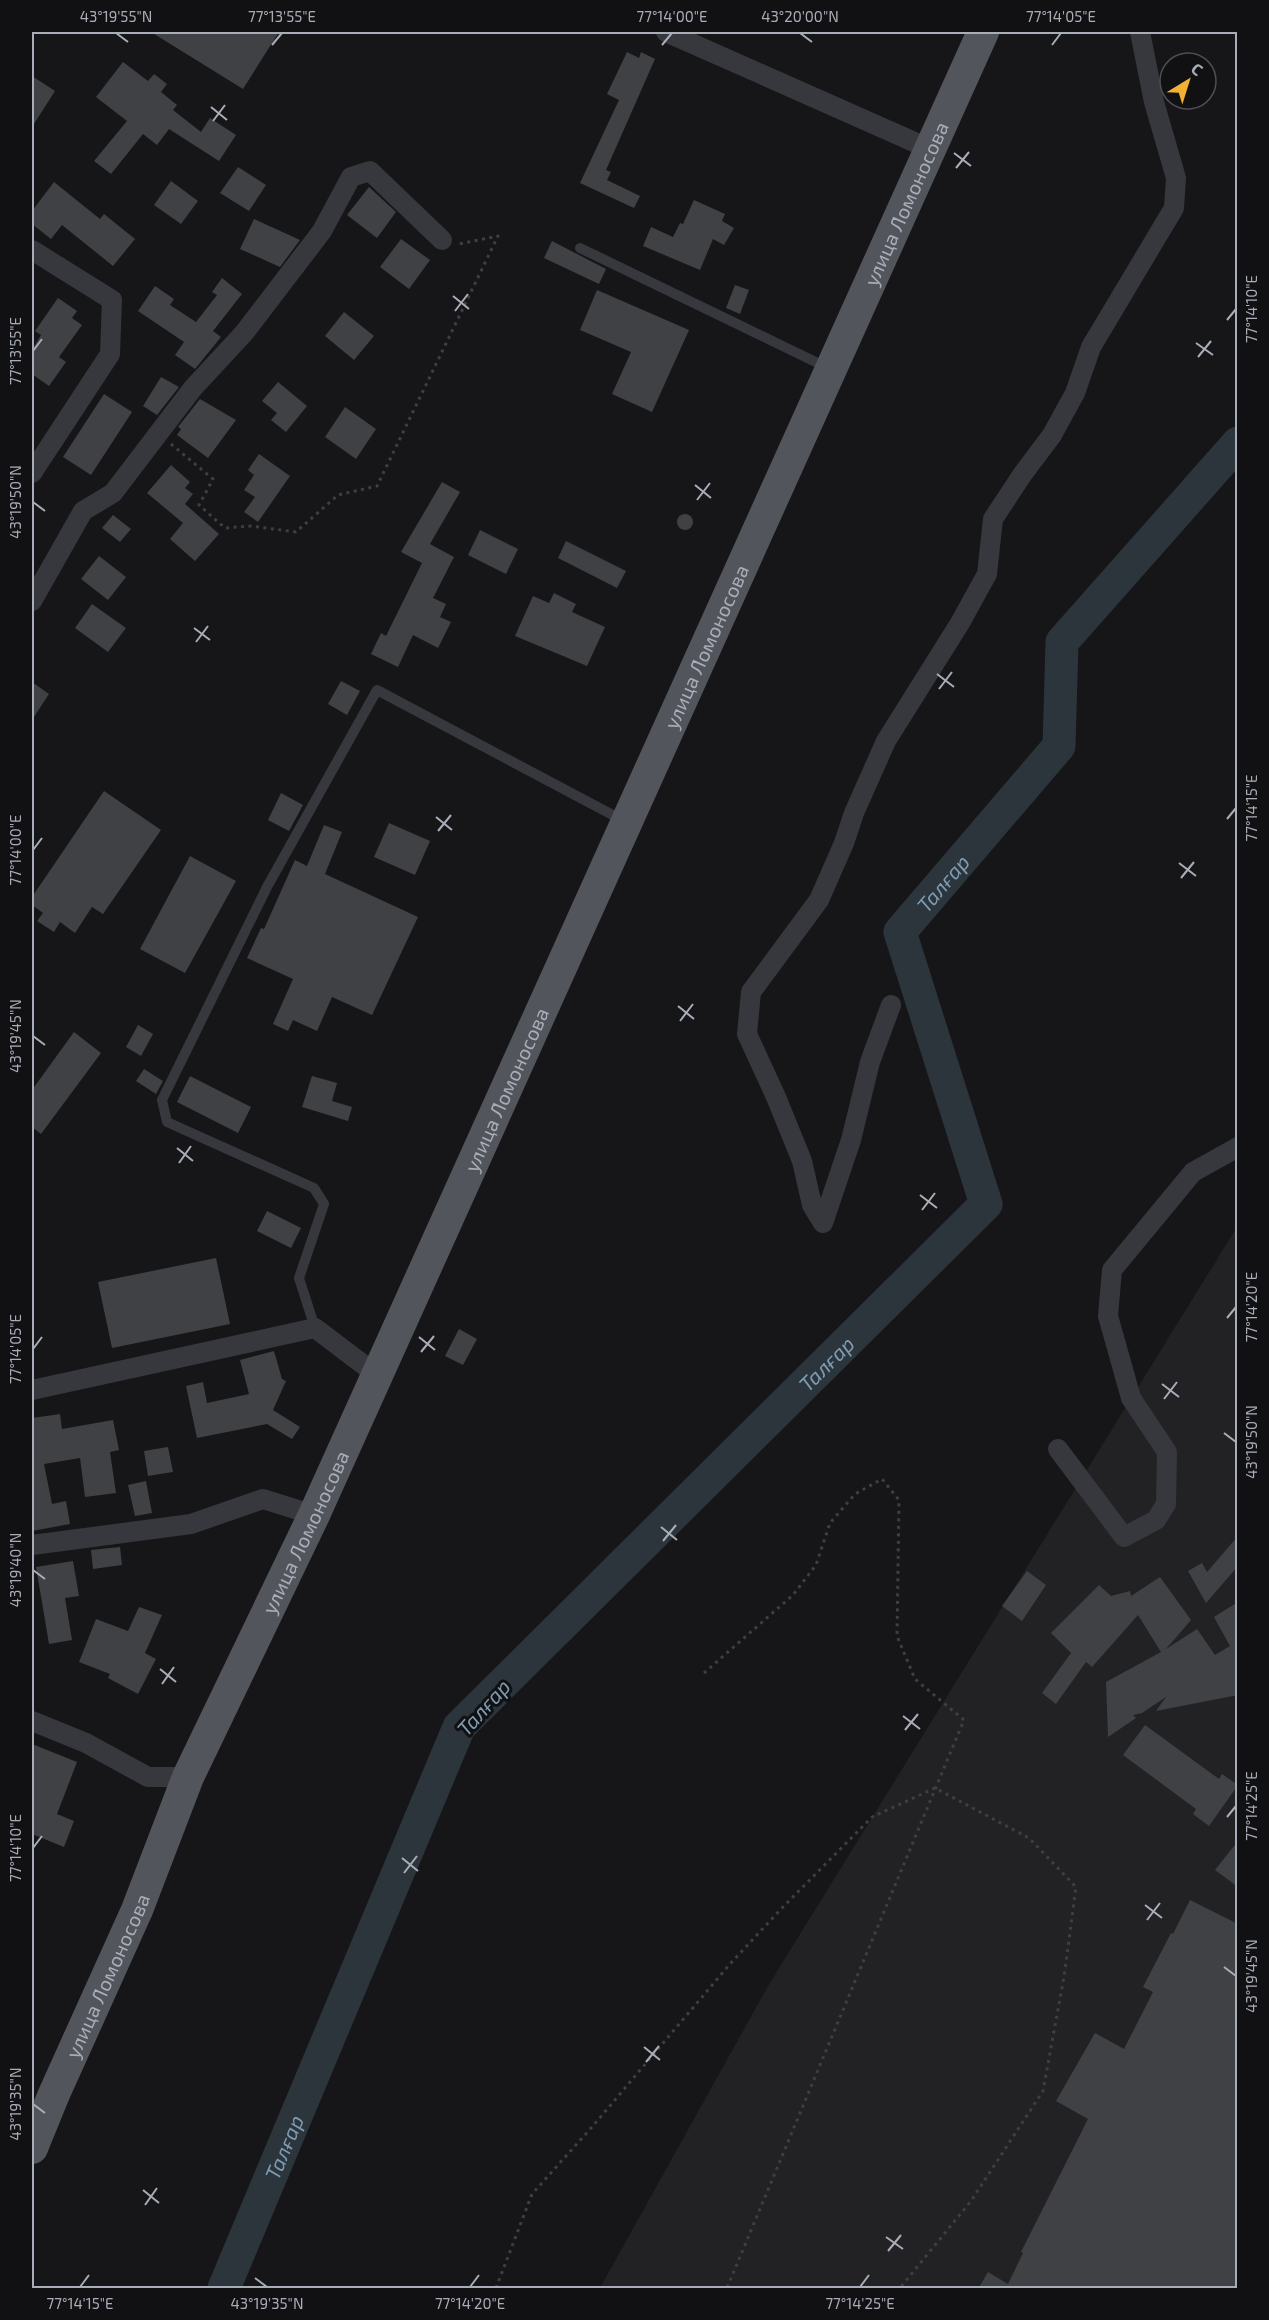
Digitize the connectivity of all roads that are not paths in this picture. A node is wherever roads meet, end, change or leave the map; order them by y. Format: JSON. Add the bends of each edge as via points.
{"nodes":[{"id":1,"x":666,"y":32,"type":"edge"},
{"id":2,"x":983,"y":32,"type":"edge"},
{"id":3,"x":1140,"y":32,"type":"edge"},
{"id":4,"x":930,"y":149,"type":"junction"},
{"id":5,"x":442,"y":240,"type":"road end"},
{"id":6,"x":580,"y":248,"type":"dead end"},
{"id":7,"x":32,"y":250,"type":"edge"},
{"id":8,"x":831,"y":369,"type":"junction"},
{"id":9,"x":32,"y":473,"type":"edge"},
{"id":10,"x":32,"y":601,"type":"edge"},
{"id":11,"x":627,"y":822,"type":"junction"},
{"id":12,"x":891,"y":1005,"type":"dead end"},
{"id":13,"x":1238,"y":1147,"type":"edge"},
{"id":14,"x":315,"y":1328,"type":"junction"},
{"id":15,"x":378,"y":1375,"type":"junction"},
{"id":16,"x":32,"y":1390,"type":"edge"},
{"id":17,"x":1058,"y":1449,"type":"dead end"},
{"id":18,"x":314,"y":1515,"type":"junction"},
{"id":19,"x":32,"y":1545,"type":"edge"},
{"id":20,"x":32,"y":1722,"type":"edge"},
{"id":21,"x":188,"y":1777,"type":"junction"},
{"id":22,"x":32,"y":2148,"type":"edge"}],
"edges":[{"from":1,"to":4,"type":"street"},
{"from":2,"to":4,"type":"main road","name":"улица Ломоносова"},
{"from":3,"to":12,"type":"street","via":[[1154,102],[1176,178],[1173,208],[1091,347],[1075,393],[1052,435],[993,519],[987,574],[886,741],[819,900],[751,992],[747,1034],[776,1096],[802,1161],[812,1205],[823,1223],[851,1140],[870,1062]]},
{"from":4,"to":8,"type":"main road","name":"улица Ломоносова"},
{"from":5,"to":10,"type":"street","via":[[370,171],[351,177],[322,231],[244,333],[193,388],[113,493],[83,511]]},
{"from":6,"to":8,"type":"lane"},
{"from":7,"to":9,"type":"street","via":[[112,300],[110,354]]},
{"from":8,"to":11,"type":"main road","name":"улица Ломоносова"},
{"from":11,"to":14,"type":"lane","via":[[377,690],[267,887],[162,1100],[167,1122],[314,1188],[324,1204],[299,1278]]},
{"from":11,"to":15,"type":"main road","name":"улица Ломоносова"},
{"from":13,"to":17,"type":"street","via":[[1193,1172],[1112,1270],[1108,1316],[1131,1398],[1167,1452],[1166,1504],[1156,1520],[1124,1537]]},
{"from":14,"to":15,"type":"street"},
{"from":14,"to":16,"type":"street"},
{"from":15,"to":18,"type":"main road","name":"улица Ломоносова"},
{"from":18,"to":19,"type":"street","via":[[263,1499],[191,1524]]},
{"from":18,"to":21,"type":"main road","name":"улица Ломоносова"},
{"from":20,"to":21,"type":"street","via":[[86,1743],[148,1776]]},
{"from":21,"to":22,"type":"main road","name":"улица Ломоносова","via":[[137,1910]]}]}
